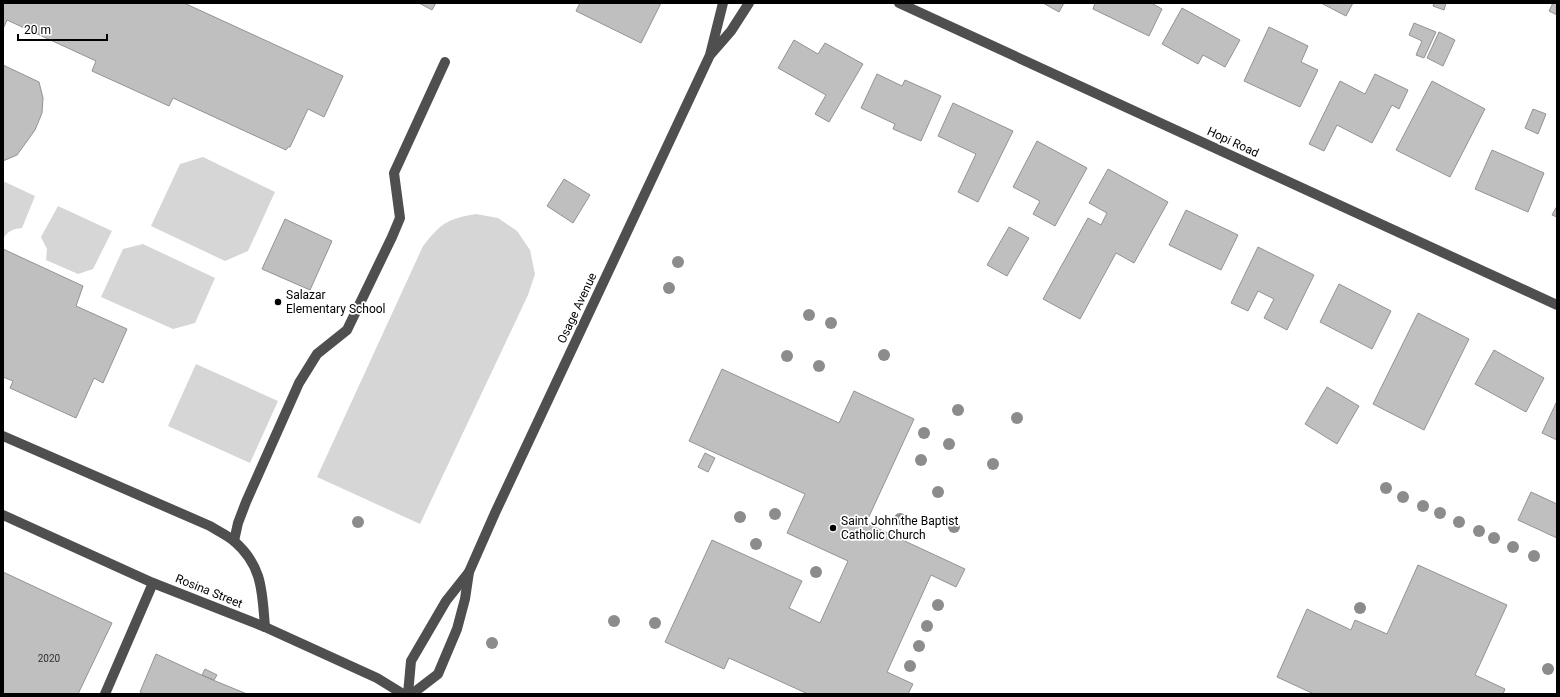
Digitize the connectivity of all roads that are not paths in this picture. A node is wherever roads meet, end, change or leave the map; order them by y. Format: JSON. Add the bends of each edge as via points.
{"nodes":[{"id":1,"x":723,"y":3,"type":"edge"},
{"id":2,"x":749,"y":3,"type":"edge"},
{"id":3,"x":899,"y":3,"type":"edge"},
{"id":4,"x":710,"y":55,"type":"junction"},
{"id":5,"x":446,"y":62,"type":"dead end"},
{"id":6,"x":1557,"y":305,"type":"edge"},
{"id":7,"x":3,"y":436,"type":"edge"},
{"id":8,"x":3,"y":515,"type":"edge"},
{"id":9,"x":234,"y":541,"type":"junction"},
{"id":10,"x":469,"y":572,"type":"junction"},
{"id":11,"x":153,"y":583,"type":"junction"},
{"id":12,"x":264,"y":627,"type":"junction"},
{"id":13,"x":105,"y":694,"type":"edge"},
{"id":14,"x":403,"y":694,"type":"edge"},
{"id":15,"x":408,"y":694,"type":"edge"},
{"id":16,"x":412,"y":694,"type":"edge"}],
"edges":[{"from":1,"to":4,"type":"street","name":"Osage Avenue"},
{"from":2,"to":4,"type":"street","name":"Osage Avenue","via":[[731,31]]},
{"from":3,"to":6,"type":"street","name":"Hopi Road"},
{"from":4,"to":10,"type":"street","name":"Osage Avenue"},
{"from":5,"to":9,"type":"street","via":[[394,173],[400,218],[392,237],[347,330],[317,354],[299,383],[246,502]]},
{"from":7,"to":9,"type":"street","via":[[210,526]]},
{"from":8,"to":11,"type":"street","name":"Rosina Street"},
{"from":9,"to":12,"type":"street","via":[[254,565],[262,588]]},
{"from":10,"to":15,"type":"street","name":"Osage Avenue","via":[[446,601],[411,661]]},
{"from":10,"to":16,"type":"street","name":"Osage Avenue","via":[[458,629],[438,674]]},
{"from":11,"to":12,"type":"street","name":"Rosina Street"},
{"from":11,"to":13,"type":"street"},
{"from":12,"to":14,"type":"street","name":"Rosina Street","via":[[377,678]]}]}
